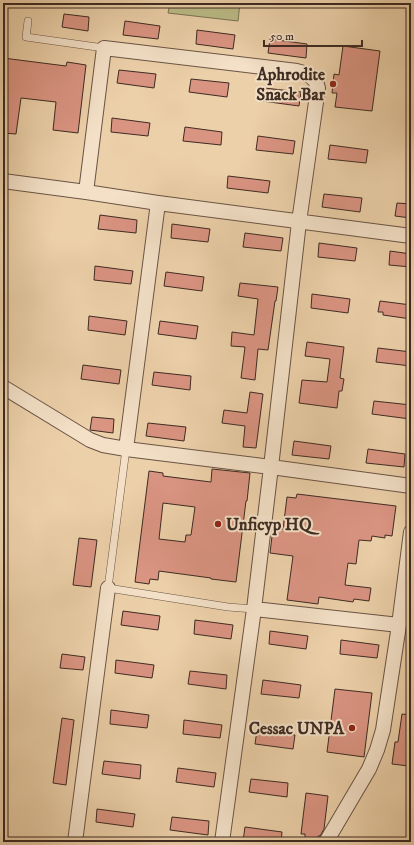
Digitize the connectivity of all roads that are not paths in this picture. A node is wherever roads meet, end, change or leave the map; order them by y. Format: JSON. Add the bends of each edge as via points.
{"nodes":[{"id":1,"x":28,"y":21,"type":"dead end"},
{"id":2,"x":104,"y":48,"type":"junction"},
{"id":3,"x":3,"y":181,"type":"edge"},
{"id":4,"x":86,"y":192,"type":"junction"},
{"id":5,"x":158,"y":203,"type":"junction"},
{"id":6,"x":299,"y":222,"type":"junction"},
{"id":7,"x":411,"y":236,"type":"edge"},
{"id":8,"x":3,"y":387,"type":"edge"},
{"id":9,"x":126,"y":449,"type":"junction"},
{"id":10,"x":271,"y":467,"type":"junction"},
{"id":11,"x":411,"y":486,"type":"edge"},
{"id":12,"x":411,"y":532,"type":"edge"},
{"id":13,"x":108,"y":588,"type":"junction"},
{"id":14,"x":254,"y":609,"type":"junction"},
{"id":15,"x":399,"y":625,"type":"junction"},
{"id":16,"x":75,"y":842,"type":"edge"},
{"id":17,"x":222,"y":842,"type":"edge"},
{"id":18,"x":326,"y":842,"type":"edge"}],
"edges":[{"from":1,"to":2,"type":"lane","via":[[26,37]]},
{"from":2,"to":4,"type":"street"},
{"from":2,"to":6,"type":"street","via":[[298,71],[314,79],[318,88]]},
{"from":3,"to":4,"type":"street"},
{"from":4,"to":5,"type":"street"},
{"from":5,"to":6,"type":"street"},
{"from":5,"to":9,"type":"street"},
{"from":6,"to":7,"type":"street"},
{"from":6,"to":10,"type":"street"},
{"from":8,"to":9,"type":"street","via":[[90,440]]},
{"from":9,"to":10,"type":"street"},
{"from":9,"to":13,"type":"lane"},
{"from":10,"to":11,"type":"street"},
{"from":10,"to":14,"type":"street"},
{"from":12,"to":15,"type":"street"},
{"from":13,"to":14,"type":"lane"},
{"from":13,"to":16,"type":"street"},
{"from":14,"to":15,"type":"street"},
{"from":14,"to":17,"type":"street"},
{"from":15,"to":18,"type":"street","via":[[383,730],[377,750],[369,769]]}]}
